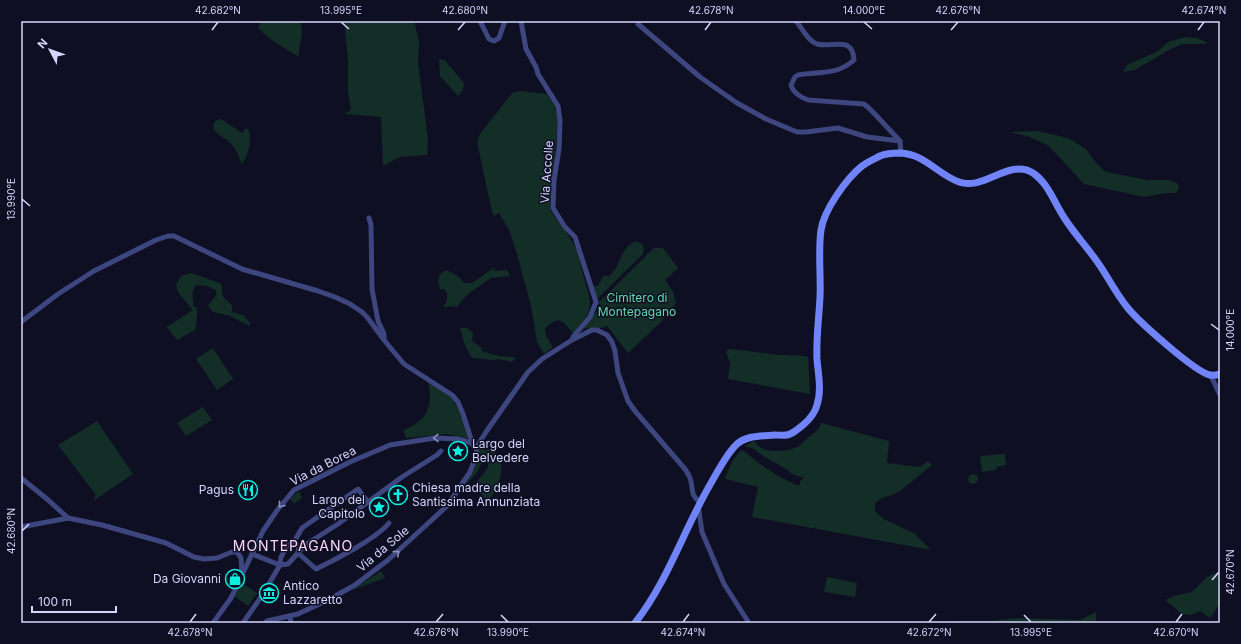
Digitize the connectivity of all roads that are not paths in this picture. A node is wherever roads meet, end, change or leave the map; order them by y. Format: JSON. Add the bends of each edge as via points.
{"nodes":[{"id":1,"x":480,"y":21,"type":"edge"},
{"id":2,"x":505,"y":21,"type":"edge"},
{"id":3,"x":522,"y":21,"type":"edge"},
{"id":4,"x":796,"y":21,"type":"edge"},
{"id":5,"x":638,"y":24,"type":"dead end"},
{"id":6,"x":900,"y":141,"type":"junction"},
{"id":7,"x":902,"y":153,"type":"junction"},
{"id":8,"x":369,"y":218,"type":"dead end"},
{"id":9,"x":21,"y":322,"type":"edge"},
{"id":10,"x":384,"y":340,"type":"junction"},
{"id":11,"x":572,"y":340,"type":"junction"},
{"id":12,"x":1220,"y":374,"type":"edge"},
{"id":13,"x":1211,"y":376,"type":"junction"},
{"id":14,"x":1220,"y":395,"type":"edge"},
{"id":15,"x":475,"y":447,"type":"junction"},
{"id":16,"x":441,"y":451,"type":"dead end"},
{"id":17,"x":21,"y":478,"type":"edge"},
{"id":18,"x":368,"y":502,"type":"junction"},
{"id":19,"x":698,"y":505,"type":"junction"},
{"id":20,"x":68,"y":518,"type":"junction"},
{"id":21,"x":389,"y":523,"type":"dead end"},
{"id":22,"x":21,"y":527,"type":"edge"},
{"id":23,"x":294,"y":542,"type":"junction"},
{"id":24,"x":299,"y":553,"type":"junction"},
{"id":25,"x":252,"y":554,"type":"junction"},
{"id":26,"x":280,"y":565,"type":"junction"},
{"id":27,"x":242,"y":574,"type":"junction"},
{"id":28,"x":290,"y":616,"type":"junction"},
{"id":29,"x":213,"y":623,"type":"edge"},
{"id":30,"x":242,"y":623,"type":"edge"},
{"id":31,"x":265,"y":623,"type":"edge"},
{"id":32,"x":291,"y":623,"type":"edge"},
{"id":33,"x":635,"y":623,"type":"edge"},
{"id":34,"x":749,"y":623,"type":"edge"}],
"edges":[{"from":1,"to":2,"type":"street","via":[[489,39],[494,42],[499,38]]},
{"from":3,"to":11,"type":"street","name":"Via Accolle","via":[[526,49],[558,106],[559,150],[553,208],[575,237],[596,302],[590,317]]},
{"from":4,"to":6,"type":"street","via":[[817,44],[840,44],[850,47],[854,60],[846,67],[834,71],[798,75],[791,85],[792,90],[808,100],[864,104]]},
{"from":5,"to":6,"type":"street","via":[[700,77],[737,103],[766,119],[797,132],[838,128],[867,137]]},
{"from":6,"to":7,"type":"street"},
{"from":7,"to":13,"type":"main road","via":[[922,158],[966,184],[980,182],[1010,170],[1027,170],[1034,174],[1043,182],[1065,220],[1097,260],[1127,307],[1184,359]]},
{"from":7,"to":19,"type":"main road","via":[[887,153],[862,166],[836,197],[823,222],[820,233],[820,299],[817,330],[820,382],[818,404],[810,420],[791,434],[750,437],[742,440],[735,446]]},
{"from":8,"to":10,"type":"street","via":[[372,289]]},
{"from":9,"to":10,"type":"street","via":[[94,271],[156,240],[174,236],[242,269],[318,291],[350,304],[367,317]]},
{"from":10,"to":15,"type":"street","via":[[404,364],[452,395],[458,402]]},
{"from":11,"to":15,"type":"street","via":[[542,359],[528,372]]},
{"from":11,"to":19,"type":"street","via":[[592,330],[607,335],[613,346],[618,373],[628,401],[685,469]]},
{"from":12,"to":13,"type":"main road"},
{"from":13,"to":14,"type":"street"},
{"from":15,"to":25,"type":"street","name":"Via da Borea","one_way":true,"via":[[471,442],[458,439],[416,440],[390,445],[350,462],[298,488],[288,497],[263,531]]},
{"from":28,"to":15,"type":"street","name":"Via da Sole","one_way":true,"via":[[314,607],[354,586],[400,550],[447,506],[470,472],[477,454]]},
{"from":16,"to":18,"type":"street"},
{"from":17,"to":20,"type":"street"},
{"from":18,"to":23,"type":"street","via":[[358,489],[302,528]]},
{"from":18,"to":24,"type":"street","via":[[305,545]]},
{"from":19,"to":33,"type":"main road","via":[[675,557]]},
{"from":19,"to":34,"type":"street","via":[[702,532],[724,584]]},
{"from":20,"to":22,"type":"street"},
{"from":20,"to":27,"type":"street","via":[[166,544],[194,557],[217,558],[237,552],[241,558]]},
{"from":21,"to":24,"type":"street","via":[[384,530],[316,569]]},
{"from":23,"to":24,"type":"street","via":[[300,547]]},
{"from":23,"to":26,"type":"street","via":[[286,548]]},
{"from":24,"to":26,"type":"street","via":[[288,564]]},
{"from":25,"to":26,"type":"street"},
{"from":25,"to":27,"type":"street","name":"Via da Borea"},
{"from":26,"to":30,"type":"street"},
{"from":27,"to":29,"type":"street","name":"Via da Borea","via":[[233,596]]},
{"from":28,"to":31,"type":"street","name":"Via da Sole"},
{"from":28,"to":32,"type":"street"}]}
